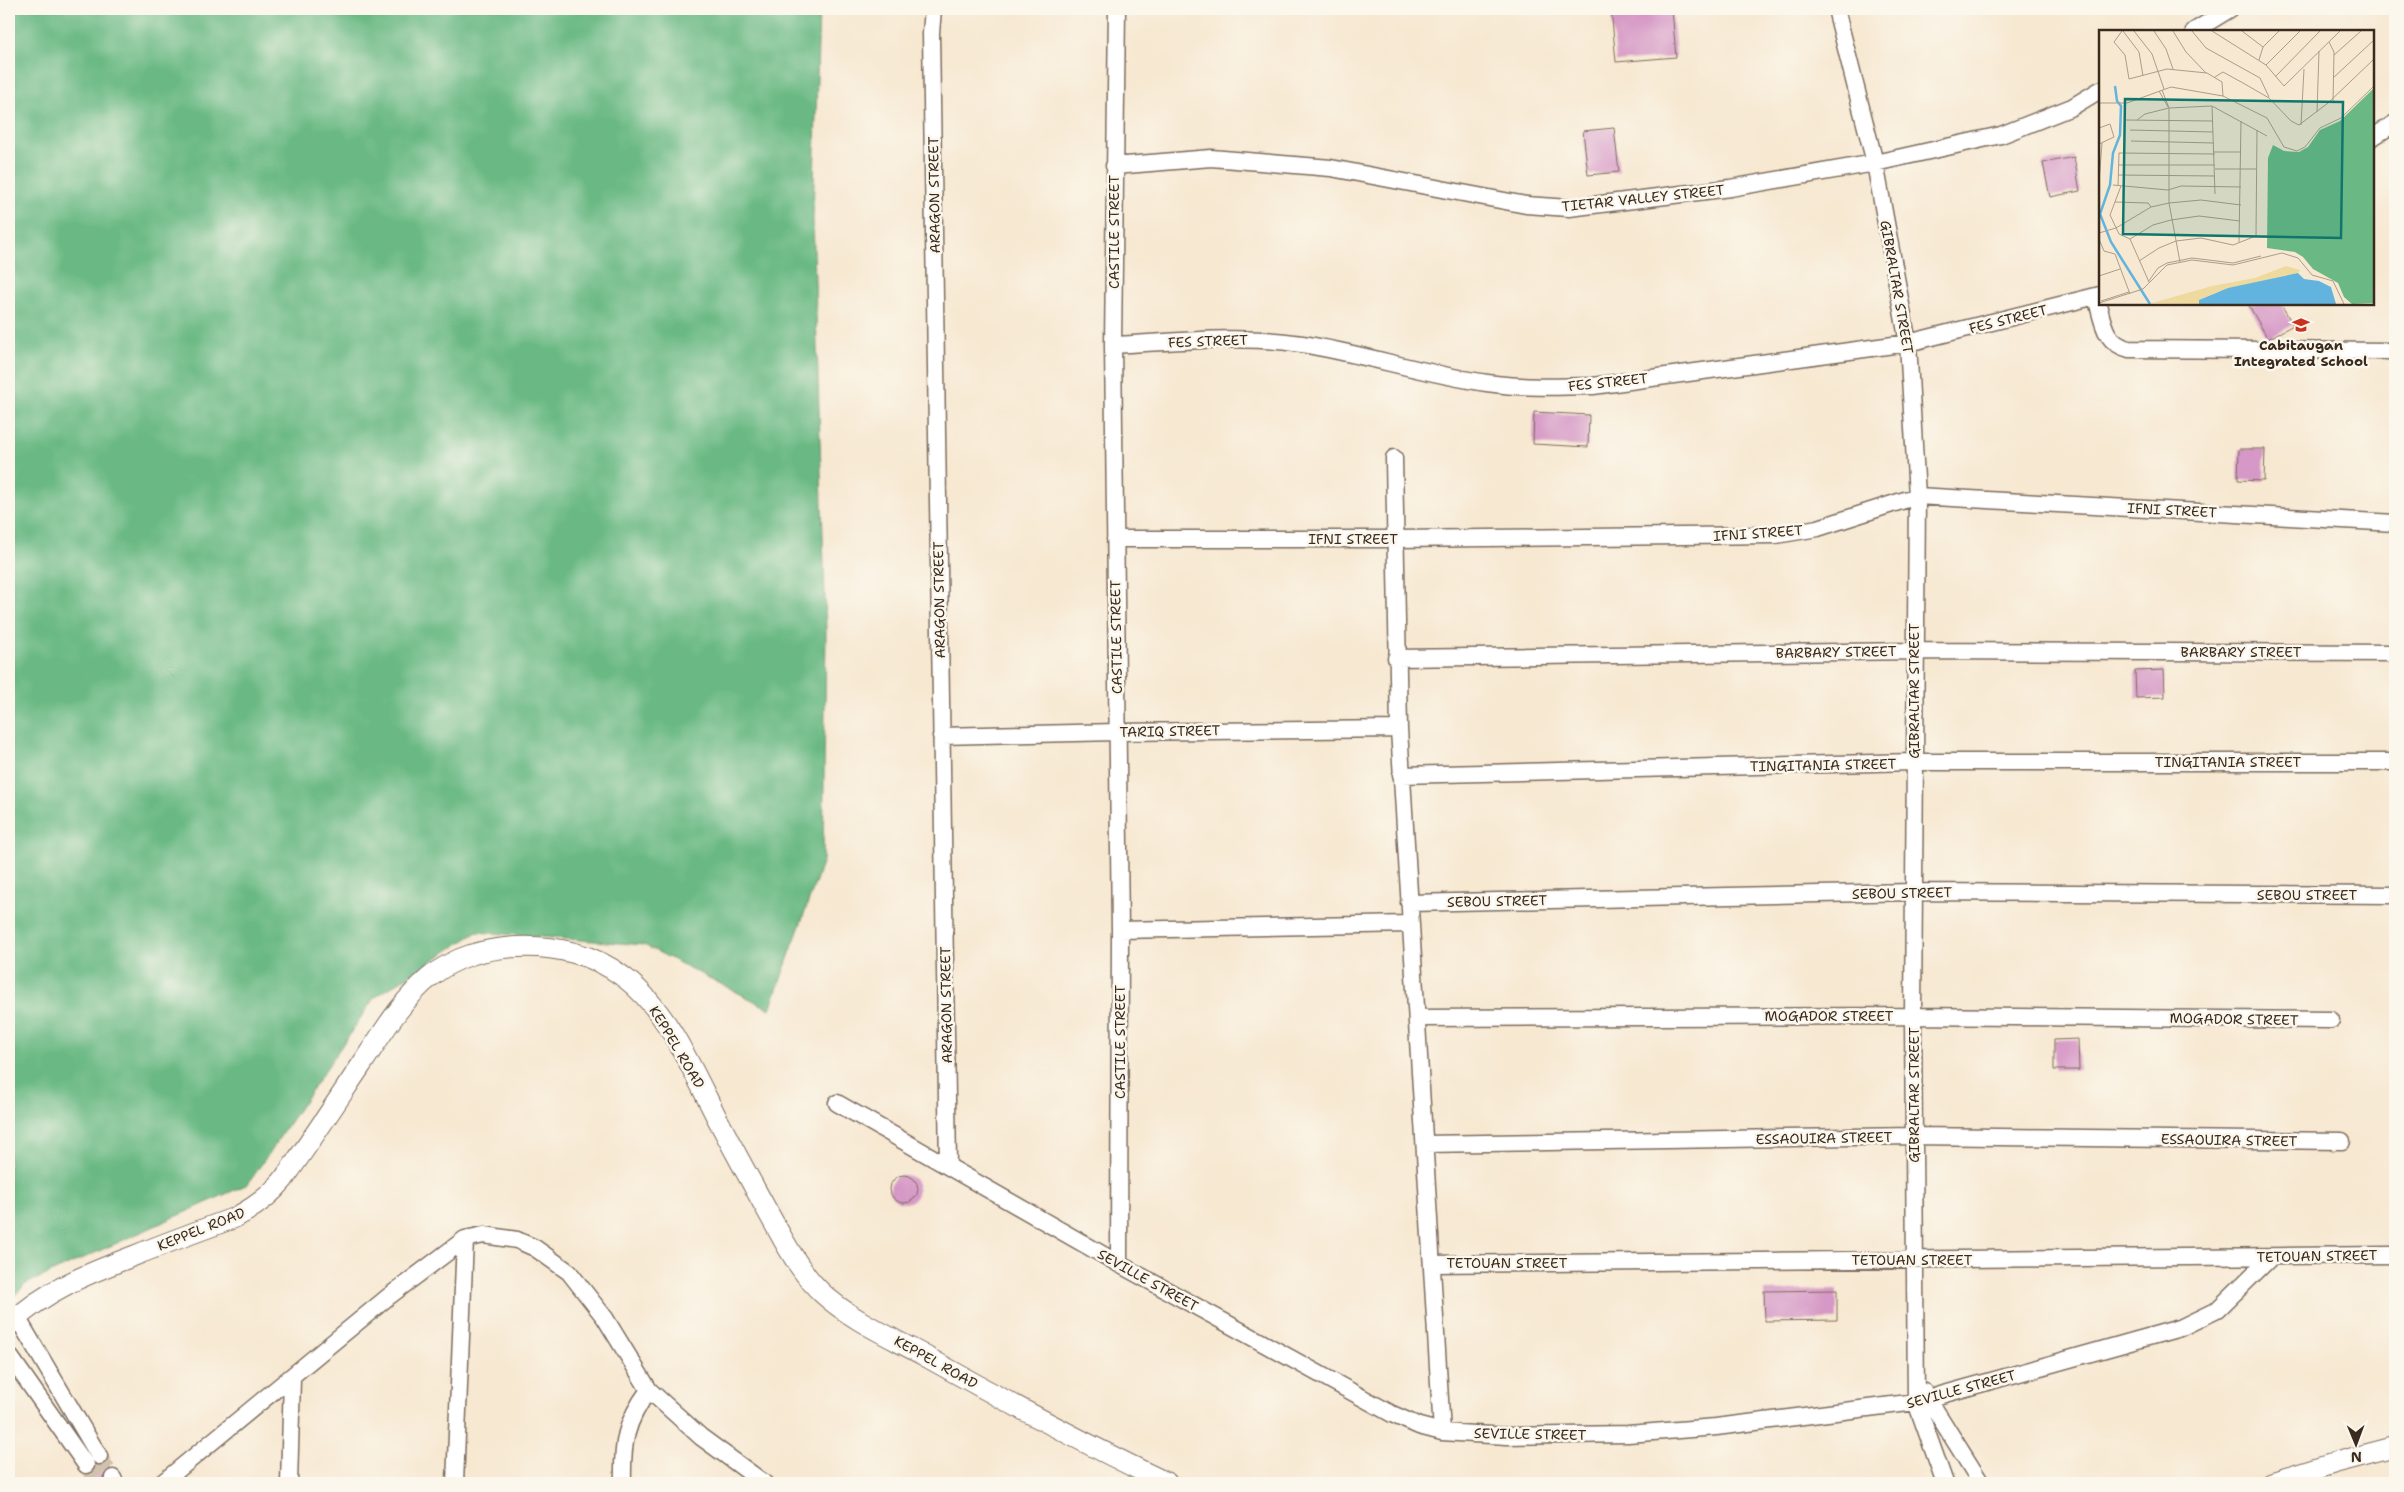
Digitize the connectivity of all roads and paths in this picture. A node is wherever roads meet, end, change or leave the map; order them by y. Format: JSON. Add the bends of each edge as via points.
{"nodes":[{"id":1,"x":933,"y":9,"type":"edge"},
{"id":2,"x":1117,"y":9,"type":"edge"},
{"id":3,"x":1836,"y":9,"type":"edge"},
{"id":4,"x":2230,"y":9,"type":"edge"},
{"id":5,"x":2196,"y":30,"type":"edge"},
{"id":6,"x":2099,"y":91,"type":"edge"},
{"id":7,"x":2395,"y":123,"type":"edge"},
{"id":8,"x":2374,"y":136,"type":"edge"},
{"id":9,"x":1875,"y":163,"type":"junction"},
{"id":10,"x":1114,"y":166,"type":"junction"},
{"id":11,"x":2098,"y":296,"type":"edge"},
{"id":12,"x":2100,"y":305,"type":"edge"},
{"id":13,"x":1908,"y":344,"type":"junction"},
{"id":14,"x":1113,"y":345,"type":"junction"},
{"id":15,"x":2395,"y":351,"type":"edge"},
{"id":16,"x":1394,"y":458,"type":"dead end"},
{"id":17,"x":1917,"y":496,"type":"junction"},
{"id":18,"x":2395,"y":523,"type":"edge"},
{"id":19,"x":1115,"y":539,"type":"junction"},
{"id":20,"x":1395,"y":539,"type":"junction"},
{"id":21,"x":1914,"y":651,"type":"junction"},
{"id":22,"x":2395,"y":653,"type":"edge"},
{"id":23,"x":1396,"y":658,"type":"junction"},
{"id":24,"x":1399,"y":729,"type":"junction"},
{"id":25,"x":1118,"y":732,"type":"junction"},
{"id":26,"x":941,"y":736,"type":"junction"},
{"id":27,"x":1914,"y":762,"type":"junction"},
{"id":28,"x":2395,"y":762,"type":"edge"},
{"id":29,"x":1401,"y":775,"type":"junction"},
{"id":30,"x":1914,"y":892,"type":"junction"},
{"id":31,"x":2395,"y":895,"type":"edge"},
{"id":32,"x":1409,"y":903,"type":"junction"},
{"id":33,"x":1410,"y":924,"type":"junction"},
{"id":34,"x":1120,"y":930,"type":"junction"},
{"id":35,"x":1913,"y":1016,"type":"junction"},
{"id":36,"x":1417,"y":1018,"type":"junction"},
{"id":37,"x":2331,"y":1020,"type":"dead end"},
{"id":38,"x":837,"y":1103,"type":"dead end"},
{"id":39,"x":1914,"y":1136,"type":"junction"},
{"id":40,"x":2342,"y":1141,"type":"dead end"},
{"id":41,"x":1425,"y":1144,"type":"junction"},
{"id":42,"x":948,"y":1166,"type":"junction"},
{"id":43,"x":465,"y":1239,"type":"junction"},
{"id":44,"x":2391,"y":1255,"type":"dead end"},
{"id":45,"x":2270,"y":1258,"type":"junction"},
{"id":46,"x":1915,"y":1260,"type":"junction"},
{"id":47,"x":1119,"y":1264,"type":"junction"},
{"id":48,"x":1432,"y":1264,"type":"junction"},
{"id":49,"x":13,"y":1321,"type":"edge"},
{"id":50,"x":9,"y":1355,"type":"edge"},
{"id":51,"x":292,"y":1379,"type":"junction"},
{"id":52,"x":649,"y":1390,"type":"junction"},
{"id":53,"x":1923,"y":1401,"type":"junction"},
{"id":54,"x":1442,"y":1432,"type":"junction"},
{"id":55,"x":2395,"y":1447,"type":"edge"},
{"id":56,"x":162,"y":1483,"type":"edge"},
{"id":57,"x":289,"y":1483,"type":"edge"},
{"id":58,"x":455,"y":1483,"type":"edge"},
{"id":59,"x":623,"y":1483,"type":"edge"},
{"id":60,"x":764,"y":1483,"type":"edge"},
{"id":61,"x":1167,"y":1483,"type":"edge"},
{"id":62,"x":1945,"y":1483,"type":"edge"},
{"id":63,"x":1981,"y":1483,"type":"edge"},
{"id":64,"x":2270,"y":1483,"type":"edge"}],
"edges":[{"from":1,"to":26,"type":"street","name":"ARAGON STREET"},
{"from":2,"to":10,"type":"street","name":"CASTILE STREET"},
{"from":3,"to":9,"type":"street","name":"GIBRALTAR STREET"},
{"from":4,"to":5,"type":"street"},
{"from":6,"to":9,"type":"street","name":"TIETAR VALLEY STREET","via":[[2072,107],[2000,135]]},
{"from":7,"to":8,"type":"street"},
{"from":9,"to":10,"type":"street","name":"TIETAR VALLEY STREET","via":[[1730,188],[1570,208],[1526,205],[1331,168],[1211,158]]},
{"from":9,"to":13,"type":"street","name":"GIBRALTAR STREET"},
{"from":10,"to":14,"type":"street","name":"CASTILE STREET"},
{"from":11,"to":13,"type":"street","name":"FES STREET"},
{"from":12,"to":15,"type":"street","via":[[2109,338],[2130,349]]},
{"from":13,"to":14,"type":"street","name":"FES STREET","via":[[1593,386],[1555,387],[1469,380],[1282,342],[1240,339]]},
{"from":13,"to":17,"type":"street","name":"GIBRALTAR STREET"},
{"from":14,"to":19,"type":"street","name":"CASTILE STREET"},
{"from":16,"to":20,"type":"street"},
{"from":17,"to":18,"type":"street","name":"IFNI STREET"},
{"from":17,"to":20,"type":"street","name":"IFNI STREET","via":[[1818,528],[1776,535]]},
{"from":17,"to":21,"type":"street","name":"GIBRALTAR STREET"},
{"from":19,"to":20,"type":"street","name":"IFNI STREET"},
{"from":19,"to":25,"type":"street","name":"CASTILE STREET"},
{"from":20,"to":23,"type":"street"},
{"from":21,"to":22,"type":"street","name":"BARBARY STREET"},
{"from":21,"to":23,"type":"street","name":"BARBARY STREET"},
{"from":21,"to":27,"type":"street","name":"GIBRALTAR STREET"},
{"from":23,"to":24,"type":"street"},
{"from":24,"to":25,"type":"street","name":"TARIQ STREET"},
{"from":24,"to":29,"type":"street"},
{"from":25,"to":26,"type":"street","name":"TARIQ STREET"},
{"from":25,"to":34,"type":"street","name":"CASTILE STREET"},
{"from":26,"to":42,"type":"street","name":"ARAGON STREET"},
{"from":27,"to":28,"type":"street","name":"TINGITANIA STREET"},
{"from":27,"to":29,"type":"street","name":"TINGITANIA STREET"},
{"from":27,"to":30,"type":"street","name":"GIBRALTAR STREET"},
{"from":29,"to":32,"type":"street"},
{"from":30,"to":31,"type":"street","name":"SEBOU STREET"},
{"from":30,"to":32,"type":"street","name":"SEBOU STREET"},
{"from":30,"to":35,"type":"street","name":"GIBRALTAR STREET"},
{"from":32,"to":33,"type":"street"},
{"from":33,"to":34,"type":"street"},
{"from":33,"to":36,"type":"street"},
{"from":34,"to":47,"type":"street","name":"CASTILE STREET"},
{"from":35,"to":36,"type":"street","name":"MOGADOR STREET"},
{"from":35,"to":37,"type":"street","name":"MOGADOR STREET"},
{"from":35,"to":39,"type":"street","name":"GIBRALTAR STREET"},
{"from":36,"to":41,"type":"street"},
{"from":38,"to":42,"type":"street","name":"SEVILLE STREET"},
{"from":39,"to":40,"type":"street","name":"ESSAOUIRA STREET"},
{"from":39,"to":41,"type":"street","name":"ESSAOUIRA STREET"},
{"from":39,"to":46,"type":"street","name":"GIBRALTAR STREET"},
{"from":41,"to":48,"type":"street"},
{"from":42,"to":47,"type":"street","name":"SEVILLE STREET"},
{"from":43,"to":51,"type":"street","via":[[388,1297]]},
{"from":43,"to":52,"type":"street","via":[[498,1236],[535,1248],[569,1272],[604,1318]]},
{"from":43,"to":58,"type":"street"},
{"from":44,"to":45,"type":"street","name":"TETOUAN STREET"},
{"from":45,"to":46,"type":"street","name":"TETOUAN STREET"},
{"from":45,"to":53,"type":"street","name":"SEVILLE STREET","via":[[2218,1310],[2180,1328]]},
{"from":46,"to":48,"type":"street","name":"TETOUAN STREET"},
{"from":46,"to":53,"type":"street","name":"GIBRALTAR STREET","via":[[1916,1380]]},
{"from":47,"to":54,"type":"street","name":"SEVILLE STREET","via":[[1392,1414]]},
{"from":48,"to":54,"type":"street"},
{"from":49,"to":50,"type":"street","via":[[92,1460]]},
{"from":49,"to":61,"type":"street","name":"KEPPEL ROAD","via":[[40,1299],[79,1277],[254,1208],[283,1180],[388,1026],[429,978],[472,953],[504,948],[546,948],[580,954],[610,967],[626,978],[652,1005],[688,1060],[784,1242],[801,1270],[822,1294],[852,1316],[955,1373]]},
{"from":51,"to":56,"type":"street"},
{"from":51,"to":57,"type":"street"},
{"from":52,"to":59,"type":"street","via":[[637,1405],[627,1427],[622,1460]]},
{"from":52,"to":60,"type":"street","via":[[701,1437]]},
{"from":53,"to":54,"type":"street","name":"SEVILLE STREET","via":[[1672,1431],[1559,1436]]},
{"from":53,"to":62,"type":"street"},
{"from":53,"to":63,"type":"street"},
{"from":55,"to":64,"type":"street"}]}
